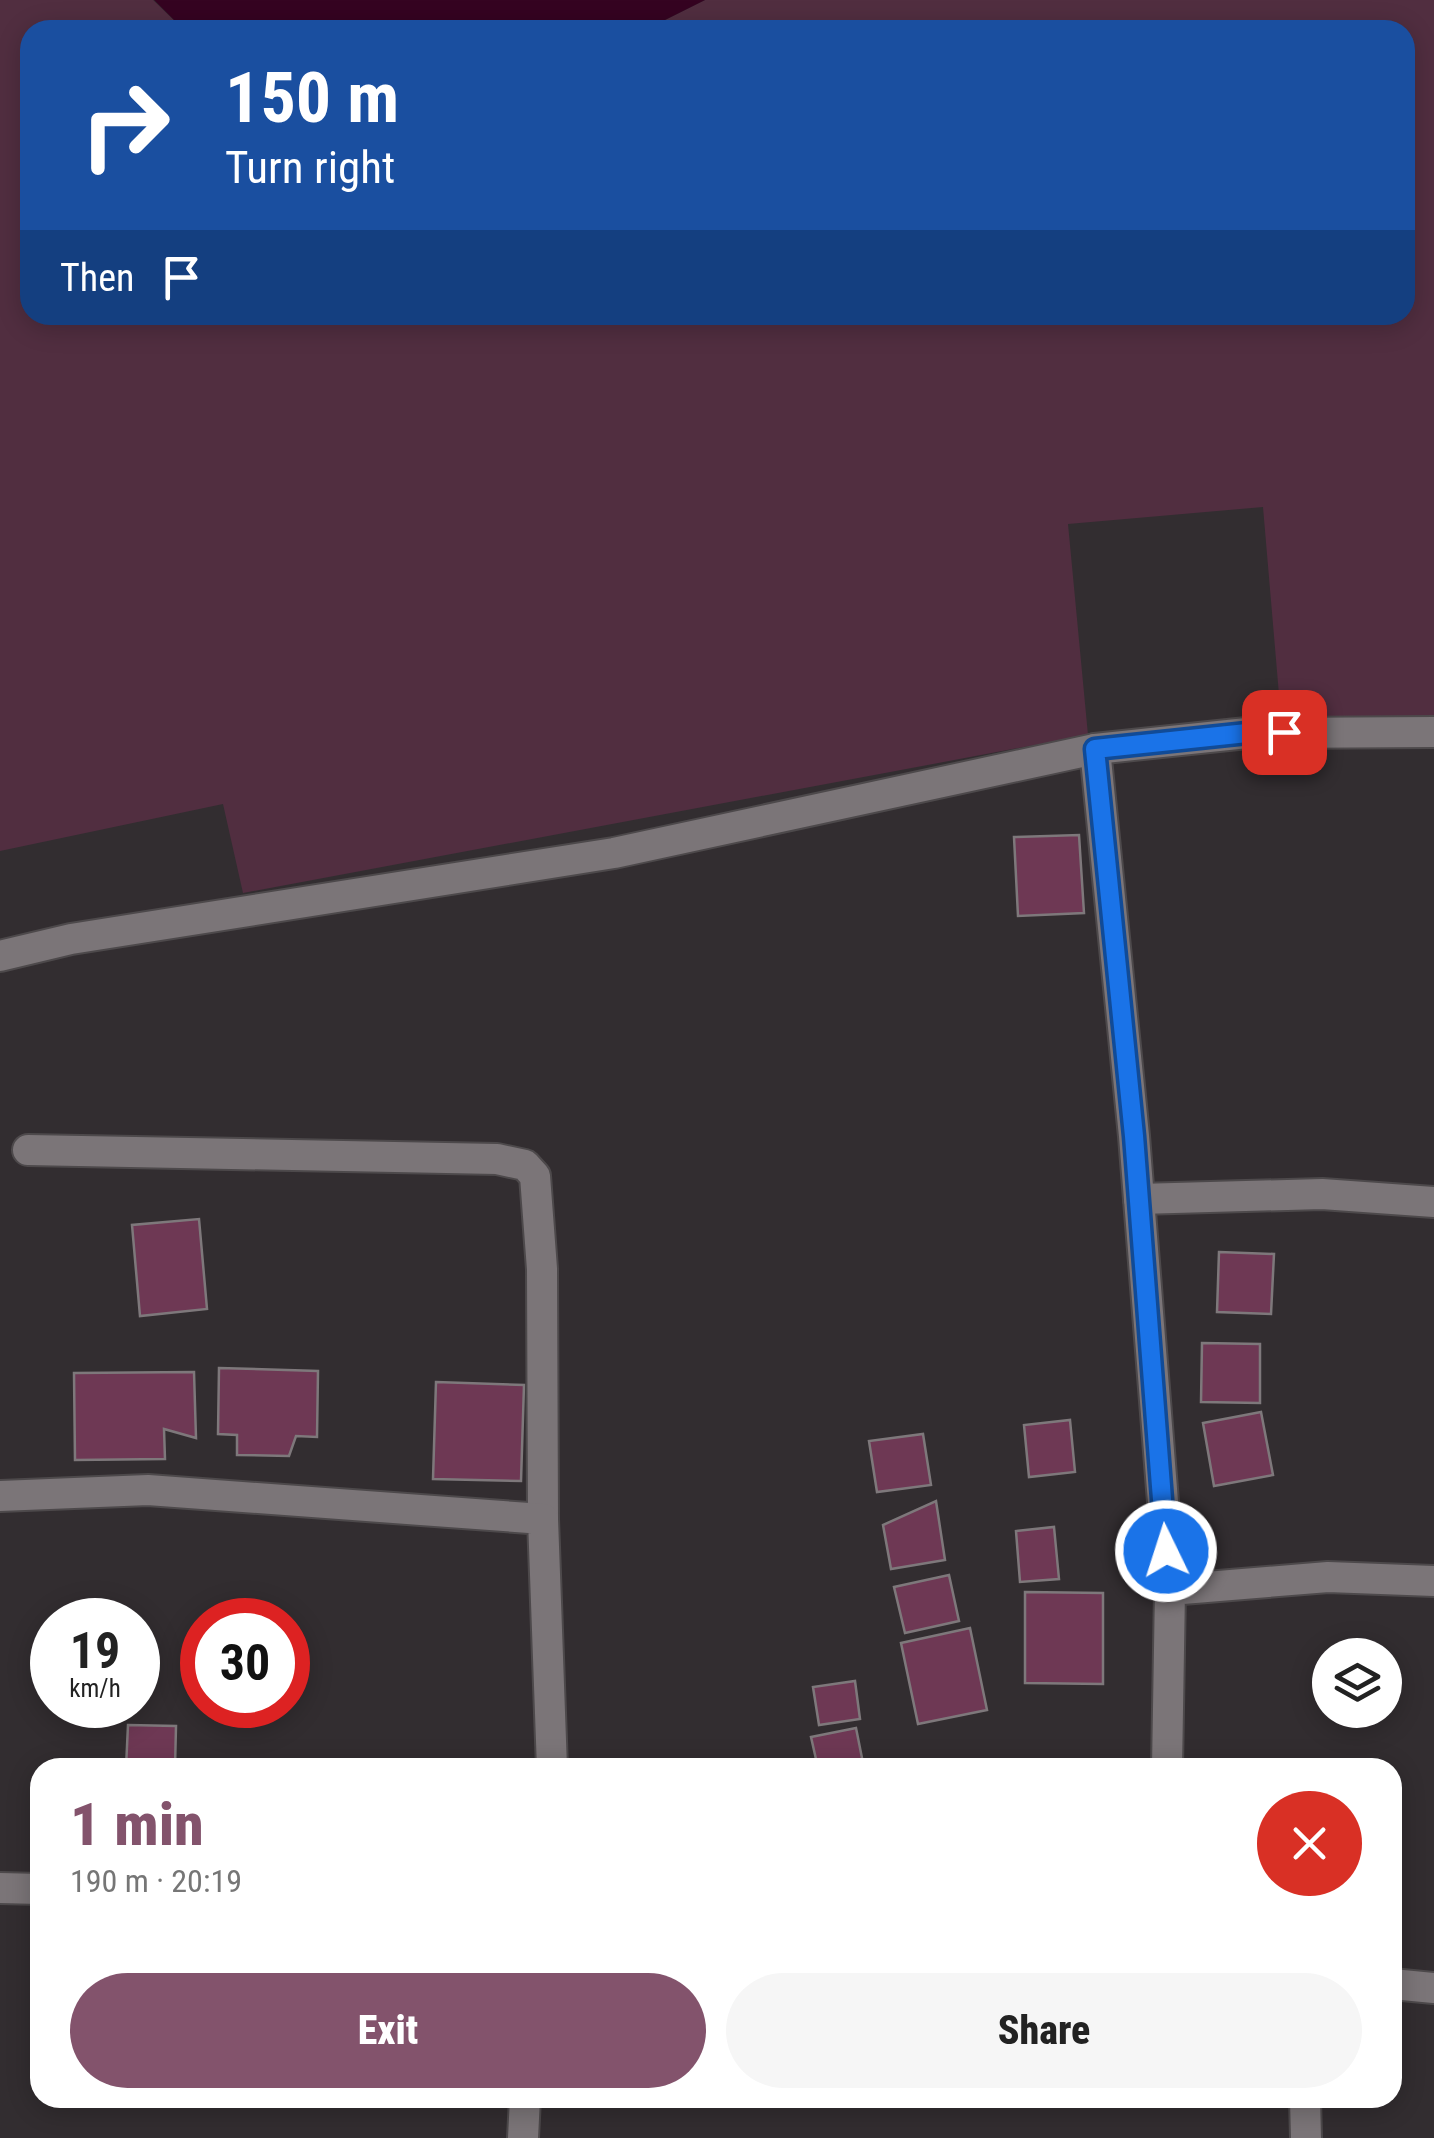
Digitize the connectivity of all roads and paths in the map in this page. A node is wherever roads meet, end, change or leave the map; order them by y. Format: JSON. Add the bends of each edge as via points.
{"nodes":[{"id":1,"x":1434,"y":732,"type":"edge"},
{"id":2,"x":1095,"y":749,"type":"junction"},
{"id":3,"x":0,"y":956,"type":"edge"},
{"id":4,"x":28,"y":1150,"type":"dead end"},
{"id":5,"x":1138,"y":1199,"type":"junction"},
{"id":6,"x":1434,"y":1202,"type":"edge"},
{"id":7,"x":0,"y":1496,"type":"edge"},
{"id":8,"x":543,"y":1519,"type":"junction"},
{"id":9,"x":1434,"y":1580,"type":"edge"},
{"id":10,"x":1170,"y":1590,"type":"junction"},
{"id":11,"x":552,"y":1758,"type":"edge"},
{"id":12,"x":1167,"y":1758,"type":"edge"},
{"id":13,"x":0,"y":1888,"type":"edge"},
{"id":14,"x":30,"y":1890,"type":"edge"},
{"id":15,"x":1402,"y":1985,"type":"edge"},
{"id":16,"x":1434,"y":1988,"type":"edge"},
{"id":17,"x":524,"y":2108,"type":"edge"},
{"id":18,"x":1305,"y":2108,"type":"edge"},
{"id":19,"x":523,"y":2138,"type":"edge"},
{"id":20,"x":1306,"y":2138,"type":"edge"}],
"edges":[{"from":1,"to":2,"type":"street","via":[[1247,733]]},
{"from":2,"to":3,"type":"street","via":[[614,853],[71,939]]},
{"from":2,"to":5,"type":"street"},
{"from":4,"to":8,"type":"street","via":[[525,1164],[535,1176],[542,1269]]},
{"from":5,"to":6,"type":"street","via":[[1322,1194]]},
{"from":5,"to":10,"type":"street"},
{"from":7,"to":8,"type":"street","via":[[148,1490]]},
{"from":8,"to":11,"type":"street"},
{"from":9,"to":10,"type":"street","via":[[1328,1578]]},
{"from":10,"to":12,"type":"street"},
{"from":13,"to":14,"type":"street"},
{"from":15,"to":16,"type":"street"},
{"from":17,"to":19,"type":"street"},
{"from":18,"to":20,"type":"street"}]}
